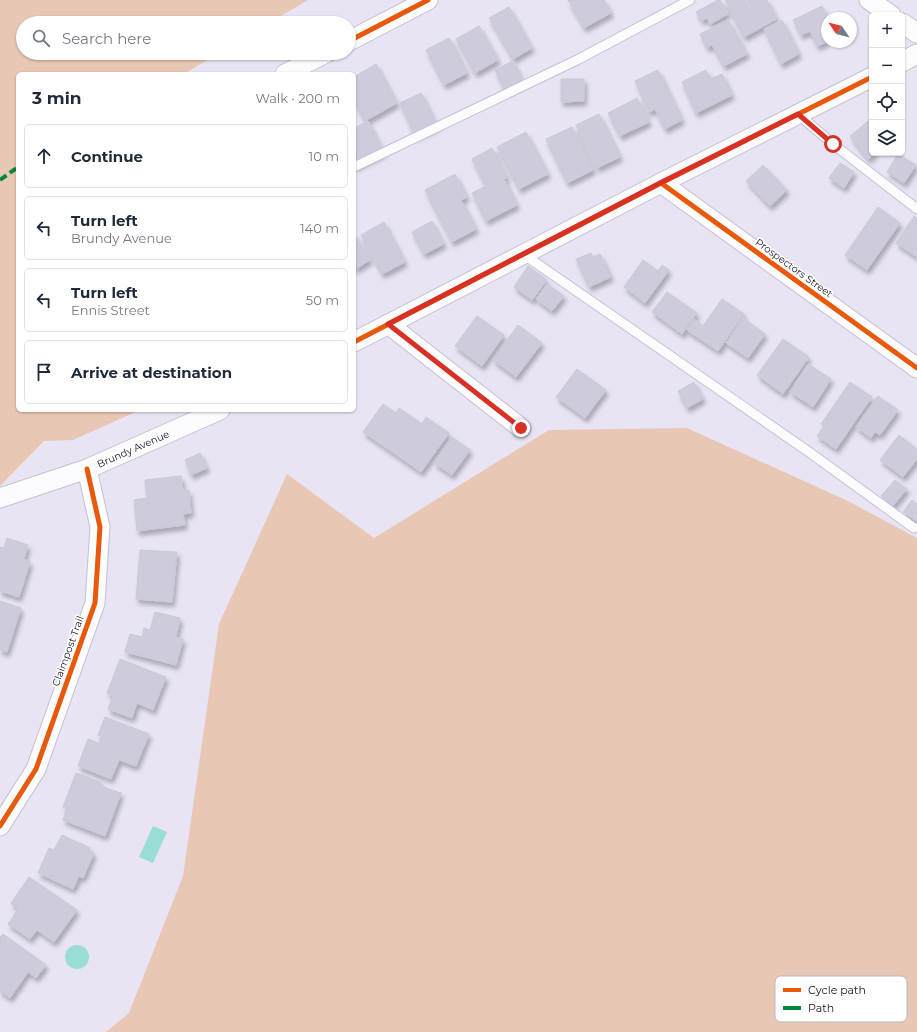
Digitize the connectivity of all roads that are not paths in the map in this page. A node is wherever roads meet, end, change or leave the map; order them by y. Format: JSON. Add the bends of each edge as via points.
{"nodes":[{"id":1,"x":428,"y":0,"type":"edge"},
{"id":2,"x":690,"y":0,"type":"edge"},
{"id":3,"x":869,"y":0,"type":"edge"},
{"id":4,"x":887,"y":12,"type":"edge"},
{"id":5,"x":905,"y":25,"type":"edge"},
{"id":6,"x":917,"y":33,"type":"edge"},
{"id":7,"x":356,"y":37,"type":"edge"},
{"id":8,"x":917,"y":54,"type":"edge"},
{"id":9,"x":312,"y":60,"type":"edge"},
{"id":10,"x":905,"y":60,"type":"edge"},
{"id":11,"x":289,"y":72,"type":"edge"},
{"id":12,"x":869,"y":78,"type":"edge"},
{"id":13,"x":798,"y":114,"type":"junction"},
{"id":14,"x":356,"y":166,"type":"edge"},
{"id":15,"x":660,"y":183,"type":"junction"},
{"id":16,"x":917,"y":209,"type":"edge"},
{"id":17,"x":523,"y":254,"type":"junction"},
{"id":18,"x":388,"y":324,"type":"junction"},
{"id":19,"x":356,"y":341,"type":"edge"},
{"id":20,"x":917,"y":368,"type":"edge"},
{"id":21,"x":216,"y":412,"type":"edge"},
{"id":22,"x":521,"y":428,"type":"dead end"},
{"id":23,"x":87,"y":470,"type":"junction"},
{"id":24,"x":0,"y":498,"type":"edge"},
{"id":25,"x":914,"y":528,"type":"dead end"},
{"id":26,"x":0,"y":826,"type":"edge"}],
"edges":[{"from":1,"to":7,"type":"street"},
{"from":2,"to":14,"type":"lane","via":[[577,60]]},
{"from":3,"to":4,"type":"street"},
{"from":5,"to":6,"type":"street"},
{"from":8,"to":10,"type":"street"},
{"from":9,"to":11,"type":"street"},
{"from":12,"to":13,"type":"street"},
{"from":13,"to":15,"type":"street"},
{"from":13,"to":16,"type":"lane"},
{"from":15,"to":17,"type":"street"},
{"from":15,"to":20,"type":"street","name":"Prospectors Street"},
{"from":17,"to":18,"type":"street"},
{"from":17,"to":25,"type":"lane"},
{"from":18,"to":19,"type":"street"},
{"from":18,"to":22,"type":"street"},
{"from":21,"to":23,"type":"street","name":"Brundy Avenue"},
{"from":23,"to":24,"type":"street","name":"Brundy Avenue"},
{"from":23,"to":26,"type":"street","name":"Claimpost Trail","via":[[100,527],[95,603],[36,769]]}]}
